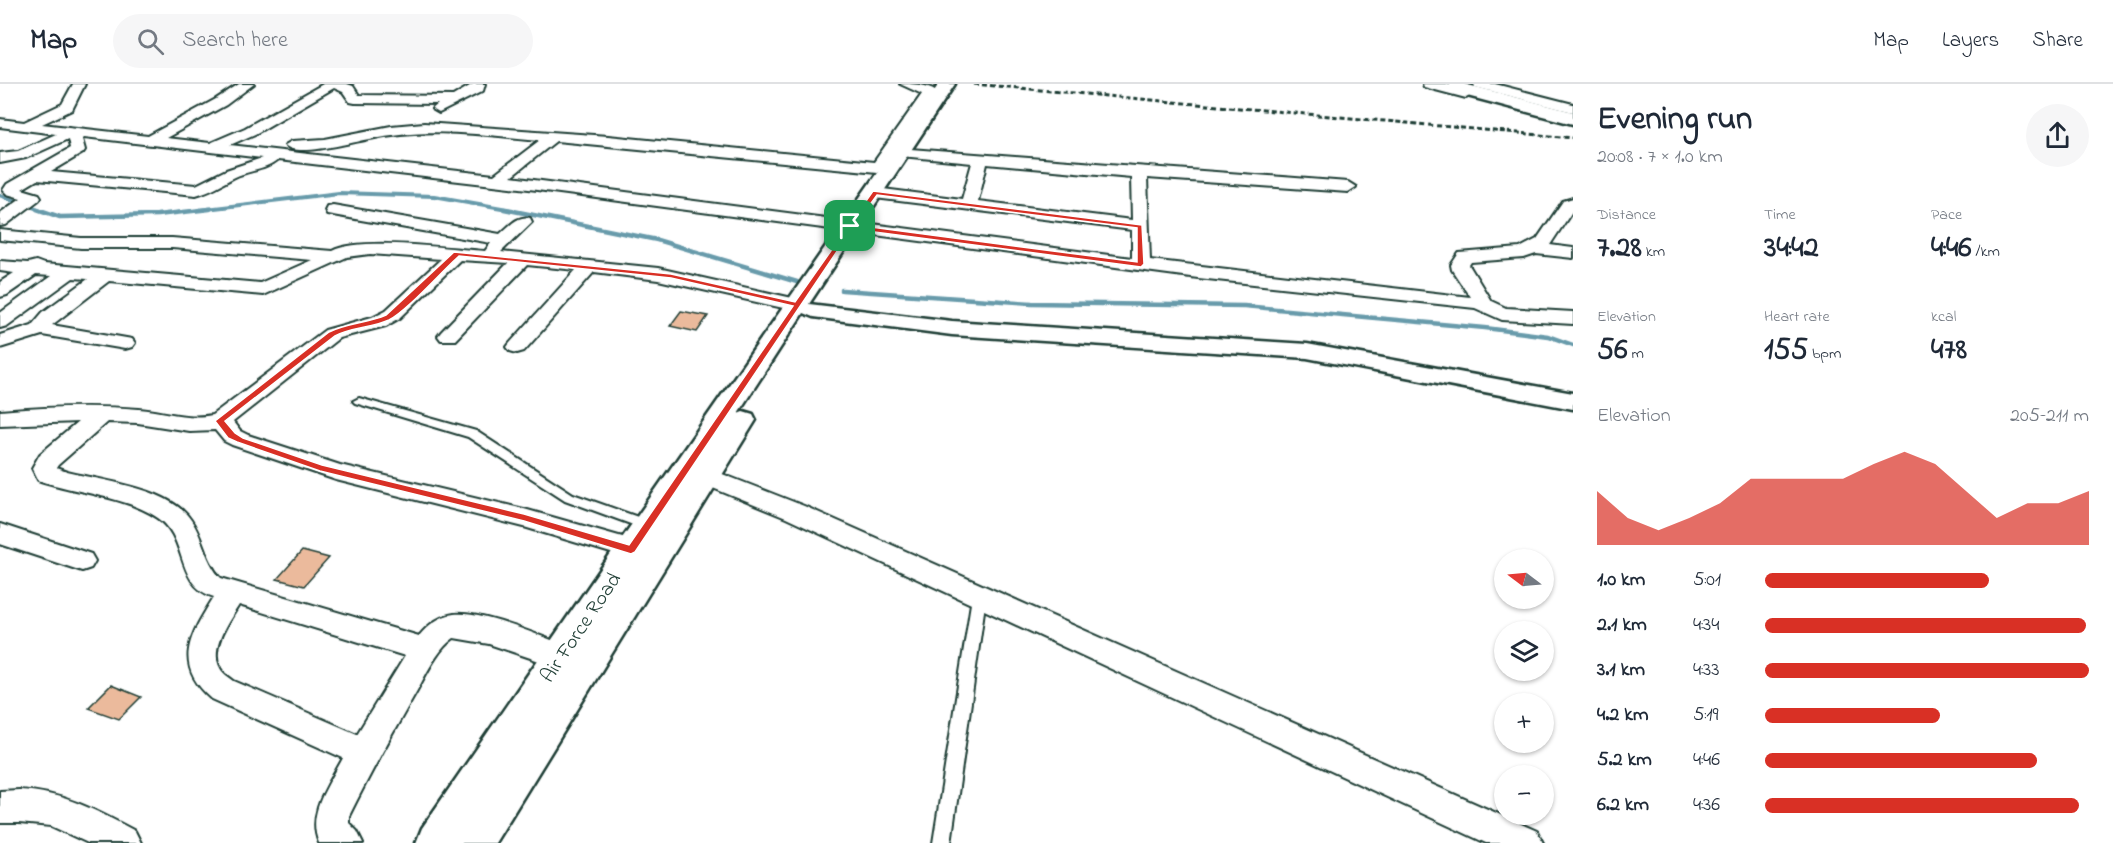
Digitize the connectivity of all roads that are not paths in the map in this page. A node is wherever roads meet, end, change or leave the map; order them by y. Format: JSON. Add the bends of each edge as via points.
{"nodes":[{"id":1,"x":79,"y":84,"type":"edge"},
{"id":2,"x":248,"y":84,"type":"edge"},
{"id":3,"x":479,"y":84,"type":"edge"},
{"id":4,"x":906,"y":84,"type":"edge"},
{"id":5,"x":961,"y":84,"type":"edge"},
{"id":6,"x":1429,"y":84,"type":"edge"},
{"id":7,"x":1443,"y":84,"type":"edge"},
{"id":8,"x":1459,"y":84,"type":"edge"},
{"id":9,"x":1480,"y":84,"type":"edge"},
{"id":10,"x":344,"y":85,"type":"edge"},
{"id":11,"x":400,"y":85,"type":"edge"},
{"id":12,"x":938,"y":91,"type":"edge"},
{"id":13,"x":380,"y":100,"type":"junction"},
{"id":14,"x":453,"y":100,"type":"junction"},
{"id":15,"x":1573,"y":108,"type":"edge"},
{"id":16,"x":1573,"y":114,"type":"edge"},
{"id":17,"x":1573,"y":118,"type":"edge"},
{"id":18,"x":0,"y":123,"type":"edge"},
{"id":19,"x":1573,"y":123,"type":"edge"},
{"id":20,"x":25,"y":126,"type":"junction"},
{"id":21,"x":424,"y":127,"type":"junction"},
{"id":22,"x":76,"y":132,"type":"junction"},
{"id":23,"x":552,"y":137,"type":"junction"},
{"id":24,"x":151,"y":140,"type":"junction"},
{"id":25,"x":213,"y":147,"type":"junction"},
{"id":26,"x":914,"y":147,"type":"junction"},
{"id":27,"x":258,"y":152,"type":"junction"},
{"id":28,"x":275,"y":154,"type":"junction"},
{"id":29,"x":0,"y":158,"type":"edge"},
{"id":30,"x":981,"y":159,"type":"junction"},
{"id":31,"x":877,"y":167,"type":"junction"},
{"id":32,"x":1138,"y":173,"type":"junction"},
{"id":33,"x":35,"y":175,"type":"junction"},
{"id":34,"x":497,"y":181,"type":"junction"},
{"id":35,"x":1348,"y":187,"type":"dead end"},
{"id":36,"x":879,"y":195,"type":"junction"},
{"id":37,"x":1573,"y":203,"type":"edge"},
{"id":38,"x":969,"y":205,"type":"junction"},
{"id":39,"x":333,"y":210,"type":"dead end"},
{"id":40,"x":369,"y":216,"type":"junction"},
{"id":41,"x":0,"y":221,"type":"edge"},
{"id":42,"x":524,"y":222,"type":"dead end"},
{"id":43,"x":1140,"y":226,"type":"junction"},
{"id":44,"x":858,"y":228,"type":"junction"},
{"id":45,"x":4,"y":239,"type":"edge"},
{"id":46,"x":353,"y":239,"type":"junction"},
{"id":47,"x":505,"y":240,"type":"junction"},
{"id":48,"x":70,"y":242,"type":"junction"},
{"id":49,"x":1533,"y":248,"type":"junction"},
{"id":50,"x":1573,"y":253,"type":"edge"},
{"id":51,"x":457,"y":254,"type":"junction"},
{"id":52,"x":333,"y":256,"type":"junction"},
{"id":53,"x":487,"y":256,"type":"junction"},
{"id":54,"x":523,"y":259,"type":"junction"},
{"id":55,"x":1141,"y":264,"type":"junction"},
{"id":56,"x":0,"y":266,"type":"edge"},
{"id":57,"x":590,"y":266,"type":"junction"},
{"id":58,"x":32,"y":270,"type":"junction"},
{"id":59,"x":69,"y":272,"type":"junction"},
{"id":60,"x":107,"y":274,"type":"junction"},
{"id":61,"x":0,"y":291,"type":"edge"},
{"id":62,"x":1480,"y":303,"type":"junction"},
{"id":63,"x":805,"y":307,"type":"junction"},
{"id":64,"x":1573,"y":318,"type":"edge"},
{"id":65,"x":0,"y":322,"type":"edge"},
{"id":66,"x":41,"y":329,"type":"junction"},
{"id":67,"x":448,"y":336,"type":"dead end"},
{"id":68,"x":0,"y":342,"type":"edge"},
{"id":69,"x":125,"y":343,"type":"dead end"},
{"id":70,"x":517,"y":347,"type":"dead end"},
{"id":71,"x":359,"y":401,"type":"dead end"},
{"id":72,"x":1573,"y":401,"type":"edge"},
{"id":73,"x":101,"y":416,"type":"junction"},
{"id":74,"x":0,"y":418,"type":"edge"},
{"id":75,"x":220,"y":421,"type":"junction"},
{"id":76,"x":707,"y":476,"type":"junction"},
{"id":77,"x":0,"y":534,"type":"edge"},
{"id":78,"x":640,"y":537,"type":"junction"},
{"id":79,"x":82,"y":561,"type":"dead end"},
{"id":80,"x":232,"y":592,"type":"junction"},
{"id":81,"x":979,"y":597,"type":"junction"},
{"id":82,"x":425,"y":650,"type":"junction"},
{"id":83,"x":560,"y":656,"type":"junction"},
{"id":84,"x":364,"y":752,"type":"junction"},
{"id":85,"x":0,"y":807,"type":"edge"},
{"id":86,"x":123,"y":843,"type":"edge"},
{"id":87,"x":344,"y":843,"type":"edge"},
{"id":88,"x":437,"y":843,"type":"edge"},
{"id":89,"x":471,"y":843,"type":"edge"},
{"id":90,"x":942,"y":843,"type":"edge"},
{"id":91,"x":1525,"y":843,"type":"edge"}],
"edges":[{"from":1,"to":20,"type":"street","via":[[67,107]]},
{"from":2,"to":24,"type":"street"},
{"from":3,"to":14,"type":"street"},
{"from":4,"to":12,"type":"street"},
{"from":5,"to":26,"type":"street","name":"Air Force Road"},
{"from":6,"to":19,"type":"street"},
{"from":7,"to":17,"type":"main road"},
{"from":8,"to":16,"type":"main road"},
{"from":9,"to":15,"type":"street"},
{"from":10,"to":13,"type":"street","via":[[355,99]]},
{"from":10,"to":25,"type":"street"},
{"from":11,"to":13,"type":"street"},
{"from":12,"to":26,"type":"street","name":"Air Force Road"},
{"from":12,"to":31,"type":"street"},
{"from":13,"to":14,"type":"street"},
{"from":14,"to":21,"type":"street","via":[[432,113]]},
{"from":18,"to":20,"type":"street"},
{"from":20,"to":22,"type":"street"},
{"from":21,"to":23,"type":"street"},
{"from":21,"to":27,"type":"street","via":[[310,145],[279,145]]},
{"from":22,"to":24,"type":"street"},
{"from":22,"to":29,"type":"street","via":[[21,155]]},
{"from":22,"to":33,"type":"street","via":[[78,150]]},
{"from":23,"to":31,"type":"street"},
{"from":23,"to":34,"type":"street"},
{"from":24,"to":25,"type":"street"},
{"from":25,"to":27,"type":"street"},
{"from":26,"to":30,"type":"street"},
{"from":26,"to":36,"type":"street","name":"Air Force Road"},
{"from":27,"to":28,"type":"street"},
{"from":28,"to":33,"type":"street","via":[[261,166],[196,190]]},
{"from":28,"to":34,"type":"street"},
{"from":30,"to":32,"type":"street"},
{"from":30,"to":38,"type":"street"},
{"from":31,"to":36,"type":"street","via":[[861,188],[862,194]]},
{"from":32,"to":35,"type":"street"},
{"from":32,"to":43,"type":"street"},
{"from":33,"to":41,"type":"street","via":[[11,190],[33,197]]},
{"from":34,"to":44,"type":"street"},
{"from":36,"to":38,"type":"street"},
{"from":36,"to":44,"type":"street","name":"Air Force Road"},
{"from":37,"to":49,"type":"street","via":[[1543,243]]},
{"from":38,"to":43,"type":"street"},
{"from":39,"to":40,"type":"street"},
{"from":40,"to":46,"type":"street"},
{"from":40,"to":47,"type":"street"},
{"from":42,"to":47,"type":"street"},
{"from":43,"to":55,"type":"street"},
{"from":44,"to":55,"type":"street"},
{"from":44,"to":63,"type":"street","name":"Air Force Road"},
{"from":45,"to":48,"type":"street"},
{"from":46,"to":51,"type":"street"},
{"from":46,"to":52,"type":"street"},
{"from":47,"to":53,"type":"street"},
{"from":48,"to":52,"type":"street","via":[[172,243]]},
{"from":48,"to":58,"type":"street"},
{"from":49,"to":50,"type":"street"},
{"from":49,"to":62,"type":"street","via":[[1518,254],[1465,257],[1461,270],[1481,297]]},
{"from":51,"to":53,"type":"street"},
{"from":51,"to":75,"type":"street","via":[[389,316],[332,334]]},
{"from":52,"to":60,"type":"street","via":[[263,289]]},
{"from":53,"to":54,"type":"street"},
{"from":54,"to":57,"type":"street"},
{"from":54,"to":67,"type":"street"},
{"from":55,"to":62,"type":"street"},
{"from":56,"to":58,"type":"street"},
{"from":57,"to":63,"type":"street","via":[[671,276]]},
{"from":57,"to":70,"type":"street"},
{"from":58,"to":59,"type":"street"},
{"from":58,"to":61,"type":"street"},
{"from":59,"to":60,"type":"street"},
{"from":59,"to":65,"type":"street"},
{"from":60,"to":66,"type":"street","via":[[50,316]]},
{"from":62,"to":64,"type":"street","via":[[1502,314]]},
{"from":63,"to":72,"type":"street","via":[[952,328],[1307,351]]},
{"from":63,"to":76,"type":"street","name":"Air Force Road"},
{"from":63,"to":78,"type":"street","name":"Air Force Road"},
{"from":66,"to":68,"type":"street"},
{"from":66,"to":69,"type":"street"},
{"from":71,"to":78,"type":"lane","via":[[472,434],[569,497]]},
{"from":73,"to":74,"type":"street","via":[[43,414]]},
{"from":73,"to":75,"type":"street","via":[[140,416],[201,425]]},
{"from":73,"to":80,"type":"street","via":[[48,460],[44,468],[47,474],[166,509],[182,528],[202,578],[212,586]]},
{"from":75,"to":78,"type":"street","via":[[240,440],[320,467],[524,518]]},
{"from":76,"to":81,"type":"street"},
{"from":76,"to":89,"type":"street","name":"Air Force Road"},
{"from":77,"to":79,"type":"street"},
{"from":78,"to":83,"type":"street","name":"Air Force Road"},
{"from":80,"to":82,"type":"street"},
{"from":80,"to":84,"type":"street","via":[[203,643],[200,657],[211,682]]},
{"from":81,"to":90,"type":"lane"},
{"from":81,"to":91,"type":"street"},
{"from":82,"to":83,"type":"street","via":[[437,634],[452,626]]},
{"from":82,"to":84,"type":"street"},
{"from":83,"to":88,"type":"street","name":"Air Force Road"},
{"from":84,"to":87,"type":"street","via":[[332,814],[331,831]]},
{"from":85,"to":86,"type":"street","via":[[47,808]]}]}
